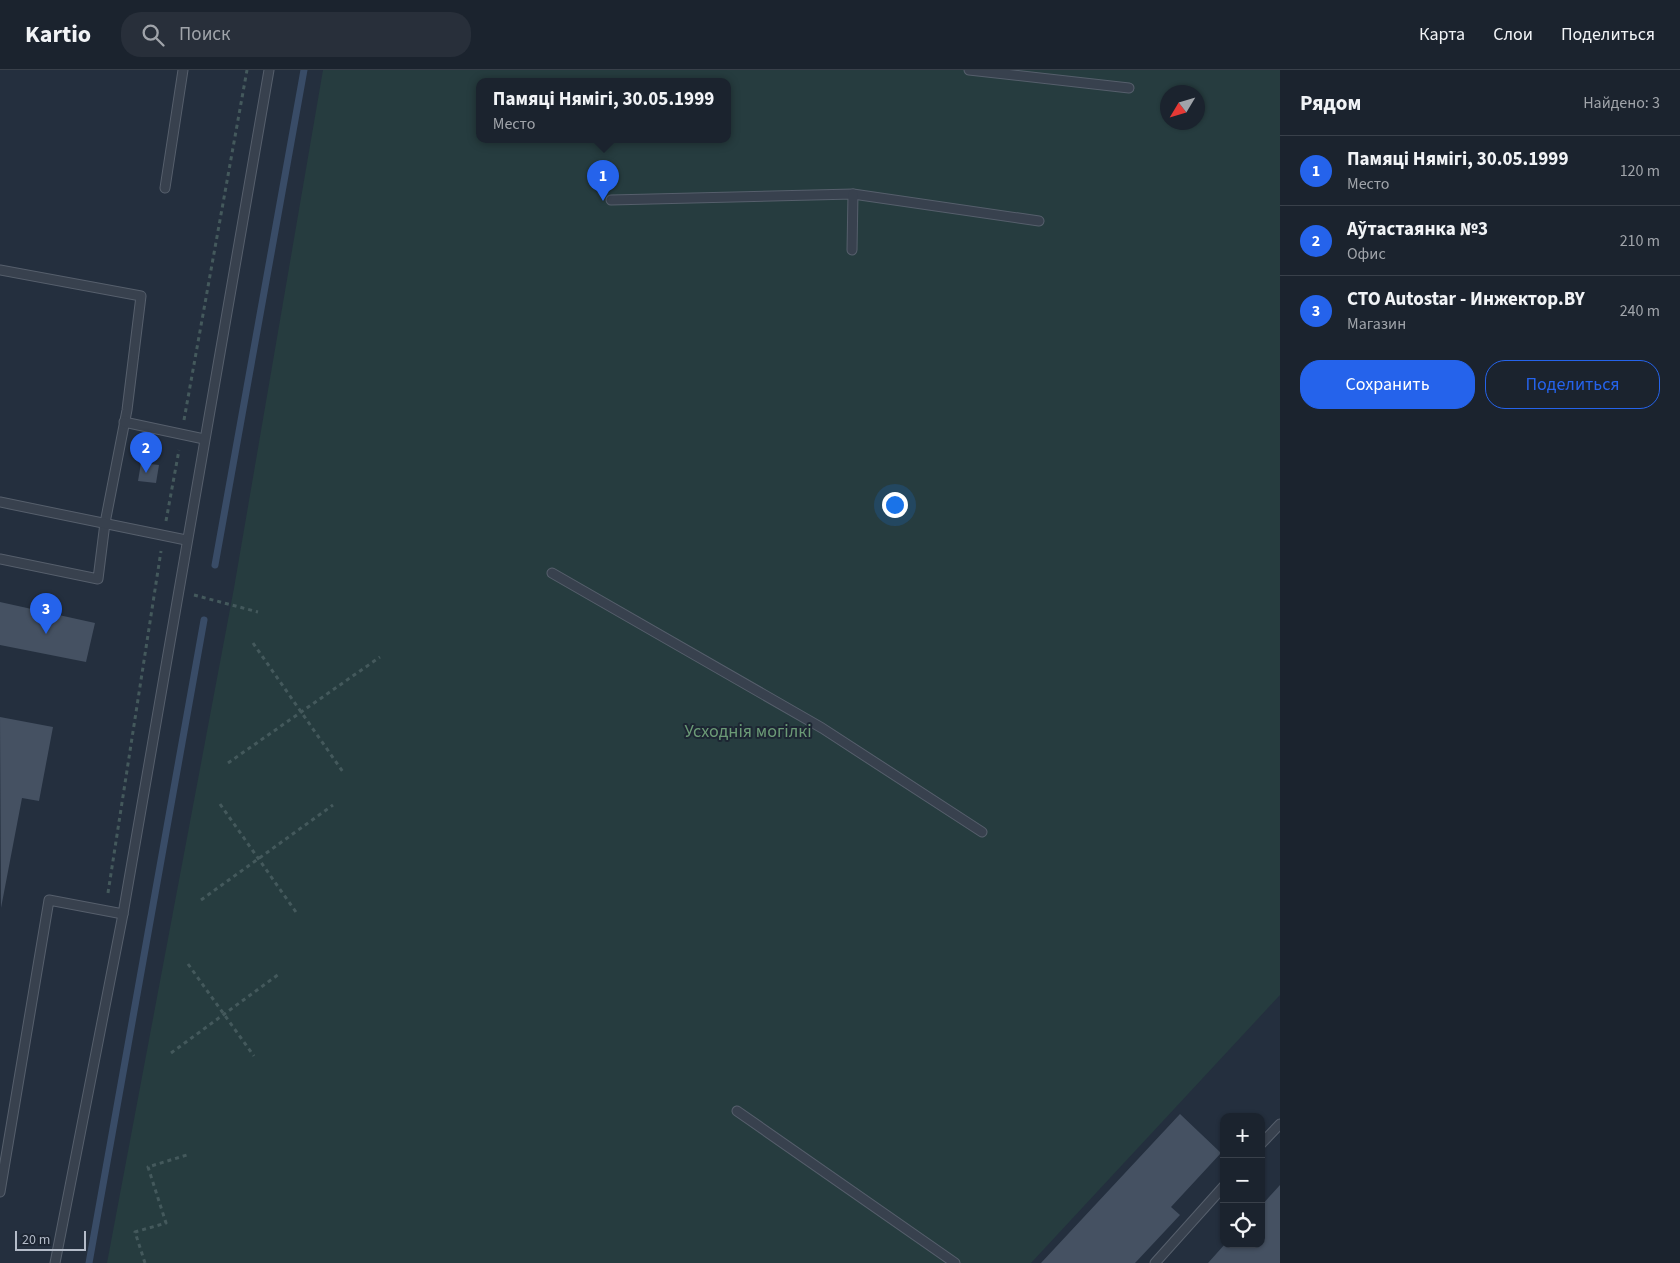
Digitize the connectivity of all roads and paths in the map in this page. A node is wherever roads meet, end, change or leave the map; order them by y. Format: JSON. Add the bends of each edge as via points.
{"nodes":[{"id":1,"x":183,"y":70,"type":"edge"},
{"id":2,"x":247,"y":70,"type":"edge"},
{"id":3,"x":269,"y":70,"type":"edge"},
{"id":4,"x":970,"y":70,"type":"edge"},
{"id":5,"x":1129,"y":88,"type":"dead end"},
{"id":6,"x":165,"y":188,"type":"dead end"},
{"id":7,"x":853,"y":194,"type":"junction"},
{"id":8,"x":611,"y":200,"type":"dead end"},
{"id":9,"x":1039,"y":221,"type":"dead end"},
{"id":10,"x":852,"y":250,"type":"dead end"},
{"id":11,"x":0,"y":270,"type":"edge"},
{"id":12,"x":124,"y":422,"type":"junction"},
{"id":13,"x":182,"y":435,"type":"junction"},
{"id":14,"x":204,"y":439,"type":"junction"},
{"id":15,"x":0,"y":502,"type":"edge"},
{"id":16,"x":105,"y":523,"type":"junction"},
{"id":17,"x":164,"y":536,"type":"junction"},
{"id":18,"x":186,"y":540,"type":"junction"},
{"id":19,"x":0,"y":559,"type":"edge"},
{"id":20,"x":552,"y":573,"type":"dead end"},
{"id":21,"x":178,"y":591,"type":"junction"},
{"id":22,"x":258,"y":612,"type":"dead end"},
{"id":23,"x":252,"y":643,"type":"dead end"},
{"id":24,"x":380,"y":657,"type":"dead end"},
{"id":25,"x":301,"y":712,"type":"junction"},
{"id":26,"x":228,"y":763,"type":"dead end"},
{"id":27,"x":344,"y":772,"type":"dead end"},
{"id":28,"x":220,"y":804,"type":"dead end"},
{"id":29,"x":333,"y":805,"type":"dead end"},
{"id":30,"x":982,"y":832,"type":"dead end"},
{"id":31,"x":258,"y":858,"type":"junction"},
{"id":32,"x":201,"y":900,"type":"dead end"},
{"id":33,"x":105,"y":912,"type":"junction"},
{"id":34,"x":123,"y":914,"type":"junction"},
{"id":35,"x":298,"y":916,"type":"dead end"},
{"id":36,"x":188,"y":964,"type":"dead end"},
{"id":37,"x":279,"y":974,"type":"dead end"},
{"id":38,"x":224,"y":1014,"type":"junction"},
{"id":39,"x":171,"y":1053,"type":"dead end"},
{"id":40,"x":254,"y":1056,"type":"dead end"},
{"id":41,"x":737,"y":1111,"type":"dead end"},
{"id":42,"x":1280,"y":1124,"type":"edge"},
{"id":43,"x":1265,"y":1140,"type":"edge"},
{"id":44,"x":190,"y":1154,"type":"dead end"},
{"id":45,"x":1220,"y":1190,"type":"edge"},
{"id":46,"x":0,"y":1192,"type":"edge"},
{"id":47,"x":55,"y":1263,"type":"edge"},
{"id":48,"x":145,"y":1263,"type":"edge"},
{"id":49,"x":954,"y":1263,"type":"edge"},
{"id":50,"x":1155,"y":1263,"type":"edge"}],
"edges":[{"from":1,"to":6,"type":"lane"},
{"from":2,"to":13,"type":"path"},
{"from":3,"to":14,"type":"lane"},
{"from":4,"to":5,"type":"lane"},
{"from":7,"to":8,"type":"lane"},
{"from":7,"to":9,"type":"lane"},
{"from":7,"to":10,"type":"lane"},
{"from":11,"to":12,"type":"lane","via":[[141,296]]},
{"from":12,"to":13,"type":"lane"},
{"from":12,"to":16,"type":"lane"},
{"from":13,"to":14,"type":"lane"},
{"from":13,"to":17,"type":"path"},
{"from":14,"to":18,"type":"lane"},
{"from":15,"to":16,"type":"lane"},
{"from":16,"to":17,"type":"lane"},
{"from":16,"to":19,"type":"lane","via":[[98,579]]},
{"from":17,"to":18,"type":"lane"},
{"from":17,"to":33,"type":"path"},
{"from":18,"to":21,"type":"lane"},
{"from":20,"to":30,"type":"lane","via":[[822,728]]},
{"from":21,"to":22,"type":"path"},
{"from":21,"to":34,"type":"lane"},
{"from":23,"to":25,"type":"path"},
{"from":24,"to":25,"type":"path"},
{"from":25,"to":26,"type":"path"},
{"from":25,"to":27,"type":"path"},
{"from":28,"to":31,"type":"path"},
{"from":29,"to":31,"type":"path"},
{"from":31,"to":32,"type":"path"},
{"from":31,"to":35,"type":"path"},
{"from":33,"to":34,"type":"lane"},
{"from":33,"to":46,"type":"lane","via":[[49,900]]},
{"from":34,"to":47,"type":"lane"},
{"from":36,"to":38,"type":"path"},
{"from":37,"to":38,"type":"path"},
{"from":38,"to":39,"type":"path"},
{"from":38,"to":40,"type":"path"},
{"from":41,"to":49,"type":"lane"},
{"from":42,"to":43,"type":"lane"},
{"from":44,"to":48,"type":"path","via":[[148,1167],[166,1223],[135,1232]]},
{"from":45,"to":50,"type":"lane"}]}
